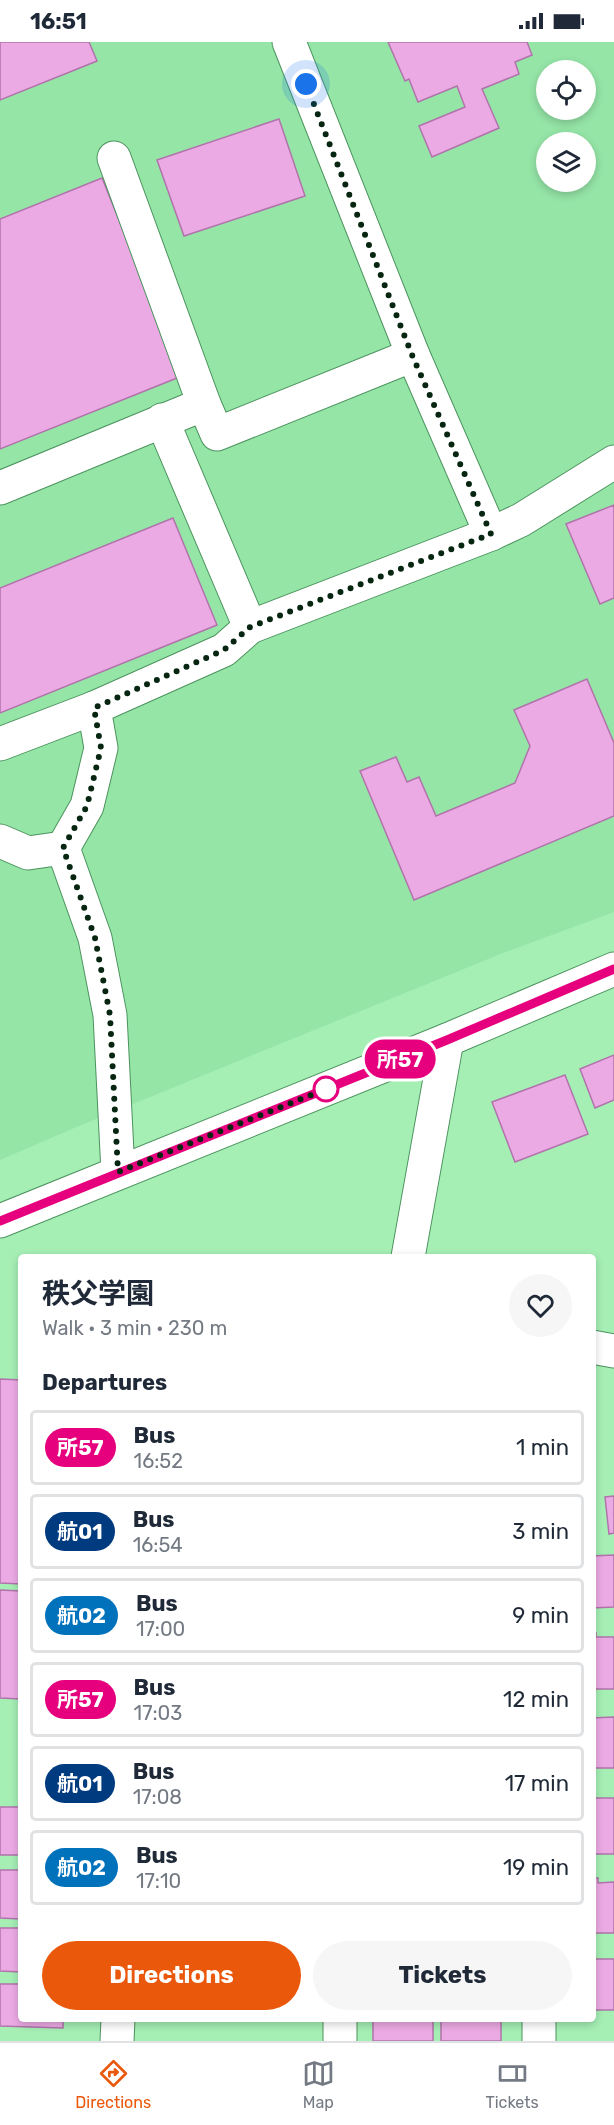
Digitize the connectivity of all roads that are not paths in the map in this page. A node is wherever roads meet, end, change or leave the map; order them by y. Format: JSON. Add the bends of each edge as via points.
{"nodes":[{"id":1,"x":289,"y":42,"type":"edge"},
{"id":2,"x":114,"y":158,"type":"dead end"},
{"id":3,"x":412,"y":355,"type":"junction"},
{"id":4,"x":204,"y":404,"type":"junction"},
{"id":5,"x":162,"y":420,"type":"junction"},
{"id":6,"x":614,"y":462,"type":"edge"},
{"id":7,"x":0,"y":488,"type":"edge"},
{"id":8,"x":491,"y":534,"type":"junction"},
{"id":9,"x":250,"y":627,"type":"junction"},
{"id":10,"x":94,"y":708,"type":"junction"},
{"id":11,"x":0,"y":744,"type":"edge"},
{"id":12,"x":0,"y":841,"type":"edge"},
{"id":13,"x":63,"y":848,"type":"junction"},
{"id":14,"x":614,"y":969,"type":"edge"},
{"id":15,"x":447,"y":1040,"type":"junction"},
{"id":16,"x":118,"y":1172,"type":"junction"},
{"id":17,"x":0,"y":1221,"type":"edge"},
{"id":18,"x":409,"y":1254,"type":"edge"},
{"id":19,"x":596,"y":1348,"type":"edge"},
{"id":20,"x":614,"y":1351,"type":"edge"},
{"id":21,"x":118,"y":2022,"type":"edge"},
{"id":22,"x":340,"y":2022,"type":"edge"},
{"id":23,"x":539,"y":2022,"type":"edge"},
{"id":24,"x":117,"y":2041,"type":"edge"},
{"id":25,"x":340,"y":2041,"type":"edge"},
{"id":26,"x":539,"y":2041,"type":"edge"}],
"edges":[{"from":1,"to":3,"type":"street"},
{"from":2,"to":4,"type":"street"},
{"from":3,"to":4,"type":"street","via":[[217,434]]},
{"from":3,"to":8,"type":"street"},
{"from":4,"to":5,"type":"street"},
{"from":5,"to":7,"type":"street"},
{"from":5,"to":9,"type":"street"},
{"from":6,"to":8,"type":"street","via":[[521,520]]},
{"from":8,"to":9,"type":"street"},
{"from":9,"to":10,"type":"street","via":[[224,650]]},
{"from":10,"to":11,"type":"street"},
{"from":10,"to":13,"type":"street","via":[[101,748],[87,806]]},
{"from":12,"to":13,"type":"street","via":[[28,853]]},
{"from":13,"to":16,"type":"street","via":[[95,938],[110,1015]]},
{"from":14,"to":15,"type":"street"},
{"from":15,"to":16,"type":"street"},
{"from":15,"to":18,"type":"street"},
{"from":16,"to":17,"type":"street"},
{"from":19,"to":20,"type":"street"},
{"from":21,"to":24,"type":"street"},
{"from":22,"to":25,"type":"street"},
{"from":23,"to":26,"type":"street"}]}
